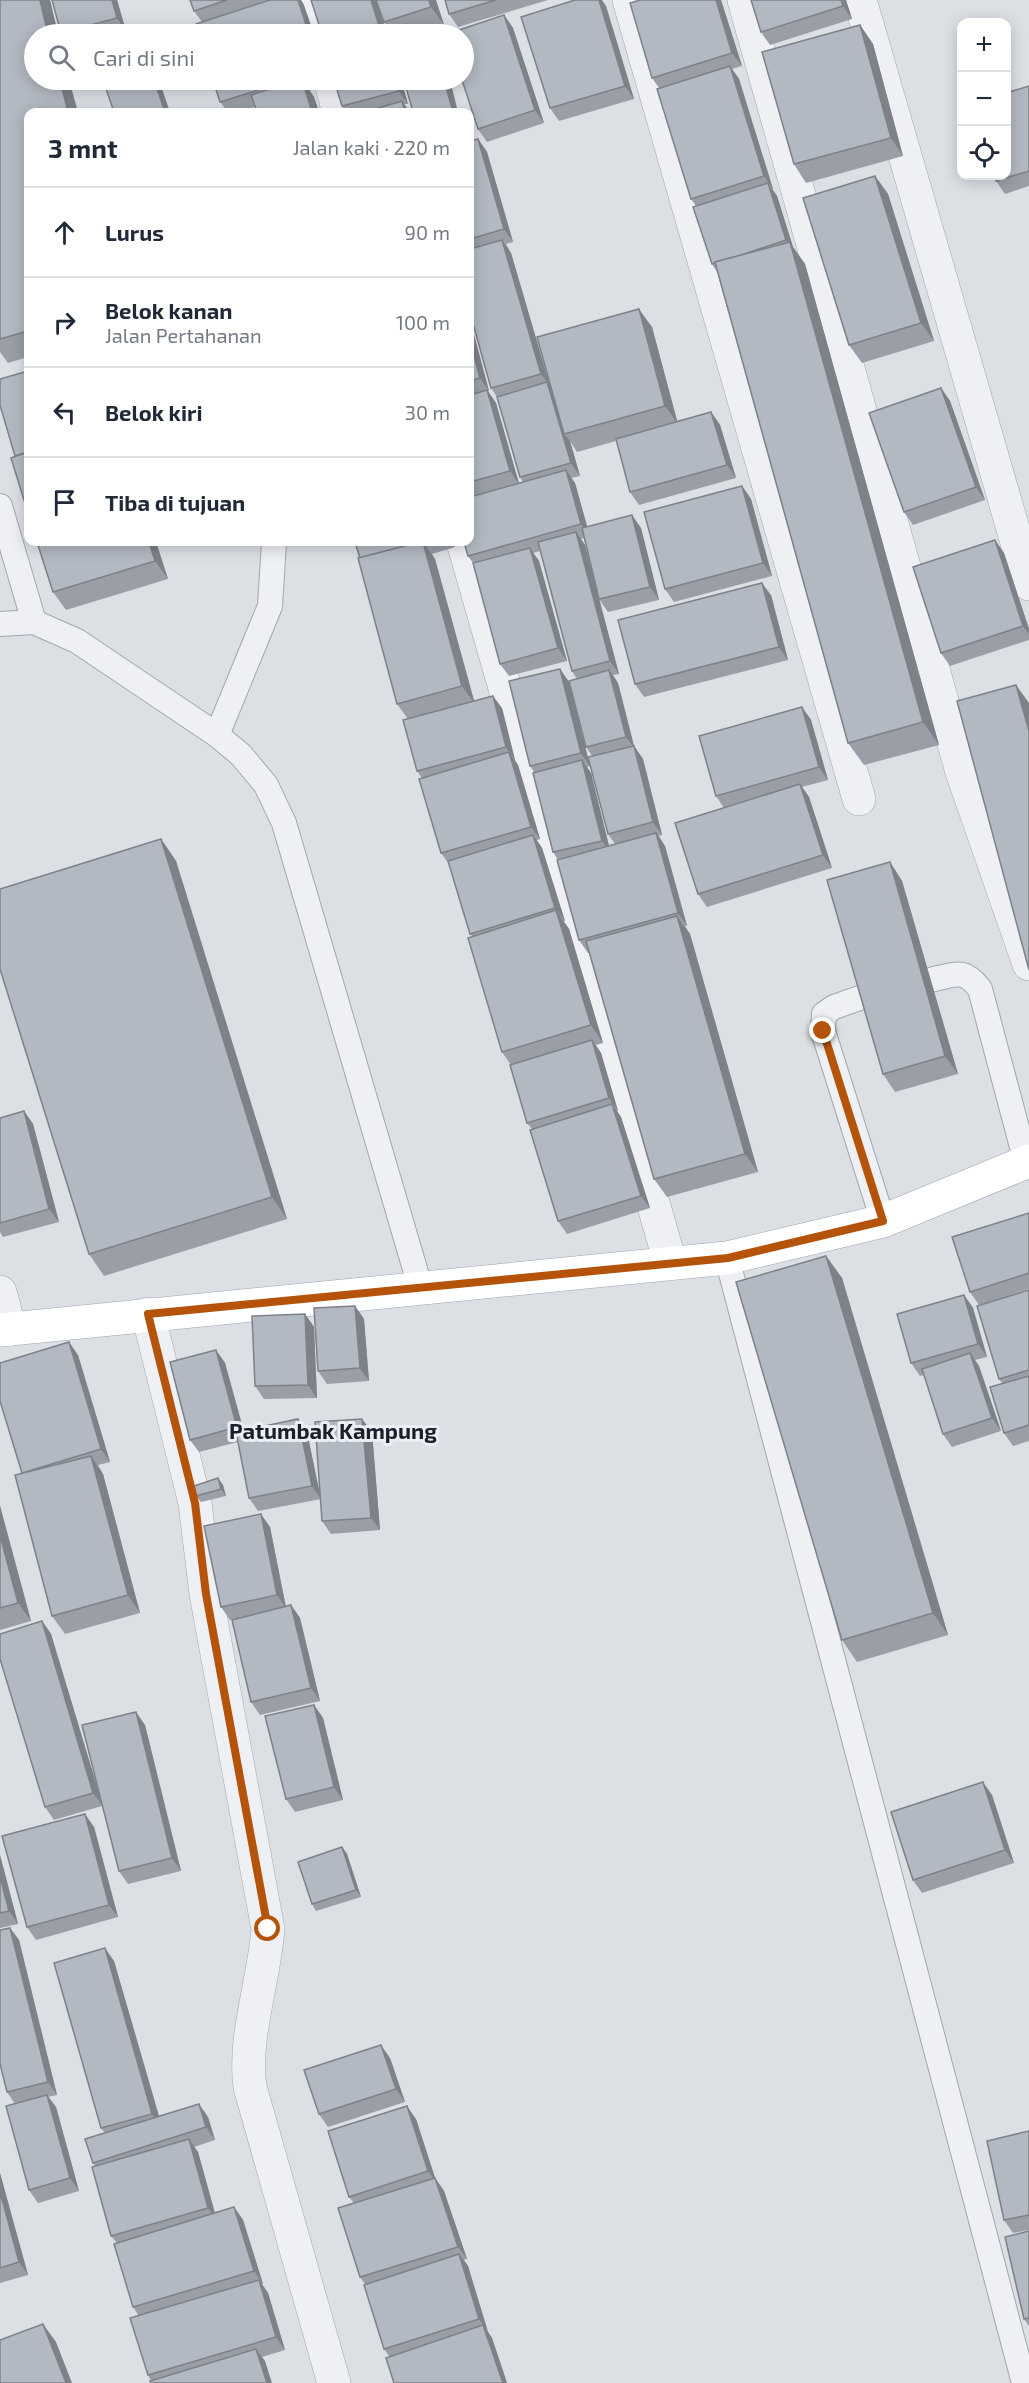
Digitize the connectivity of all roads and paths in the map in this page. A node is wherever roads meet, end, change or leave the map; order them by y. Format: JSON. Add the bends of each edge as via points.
{"nodes":[{"id":1,"x":307,"y":0,"type":"edge"},
{"id":2,"x":629,"y":0,"type":"edge"},
{"id":3,"x":744,"y":0,"type":"edge"},
{"id":4,"x":860,"y":0,"type":"edge"},
{"id":5,"x":314,"y":24,"type":"edge"},
{"id":6,"x":333,"y":90,"type":"edge"},
{"id":7,"x":338,"y":108,"type":"edge"},
{"id":8,"x":0,"y":506,"type":"edge"},
{"id":9,"x":274,"y":546,"type":"edge"},
{"id":10,"x":464,"y":546,"type":"edge"},
{"id":11,"x":1029,"y":584,"type":"edge"},
{"id":12,"x":34,"y":622,"type":"junction"},
{"id":13,"x":0,"y":624,"type":"edge"},
{"id":14,"x":217,"y":735,"type":"junction"},
{"id":15,"x":860,"y":799,"type":"dead end"},
{"id":16,"x":1029,"y":964,"type":"edge"},
{"id":17,"x":930,"y":980,"type":"dead end"},
{"id":18,"x":868,"y":995,"type":"edge"},
{"id":19,"x":1028,"y":1162,"type":"edge"},
{"id":20,"x":883,"y":1221,"type":"junction"},
{"id":21,"x":728,"y":1258,"type":"junction"},
{"id":22,"x":670,"y":1262,"type":"junction"},
{"id":23,"x":420,"y":1286,"type":"junction"},
{"id":24,"x":0,"y":1292,"type":"edge"},
{"id":25,"x":137,"y":1315,"type":"junction"},
{"id":26,"x":5,"y":1329,"type":"edge"},
{"id":27,"x":334,"y":2383,"type":"edge"},
{"id":28,"x":1024,"y":2383,"type":"edge"}],
"edges":[{"from":1,"to":5,"type":"street"},
{"from":2,"to":15,"type":"street"},
{"from":3,"to":16,"type":"street","via":[[963,772]]},
{"from":4,"to":11,"type":"street"},
{"from":6,"to":7,"type":"street"},
{"from":8,"to":12,"type":"lane"},
{"from":9,"to":14,"type":"lane","via":[[270,606]]},
{"from":10,"to":22,"type":"street"},
{"from":12,"to":13,"type":"lane"},
{"from":12,"to":14,"type":"lane","via":[[77,641]]},
{"from":14,"to":23,"type":"lane","via":[[241,755],[266,785],[284,823]]},
{"from":17,"to":19,"type":"lane","via":[[960,974],[971,977],[980,990]]},
{"from":18,"to":20,"type":"lane","via":[[824,1014],[823,1031]]},
{"from":19,"to":20,"type":"main road"},
{"from":20,"to":21,"type":"main road"},
{"from":21,"to":22,"type":"main road"},
{"from":21,"to":28,"type":"lane"},
{"from":22,"to":23,"type":"main road"},
{"from":23,"to":25,"type":"main road"},
{"from":24,"to":26,"type":"street"},
{"from":25,"to":26,"type":"main road"},
{"from":25,"to":27,"type":"street","via":[[195,1503],[206,1594],[268,1929],[247,2064],[250,2087]]}]}
